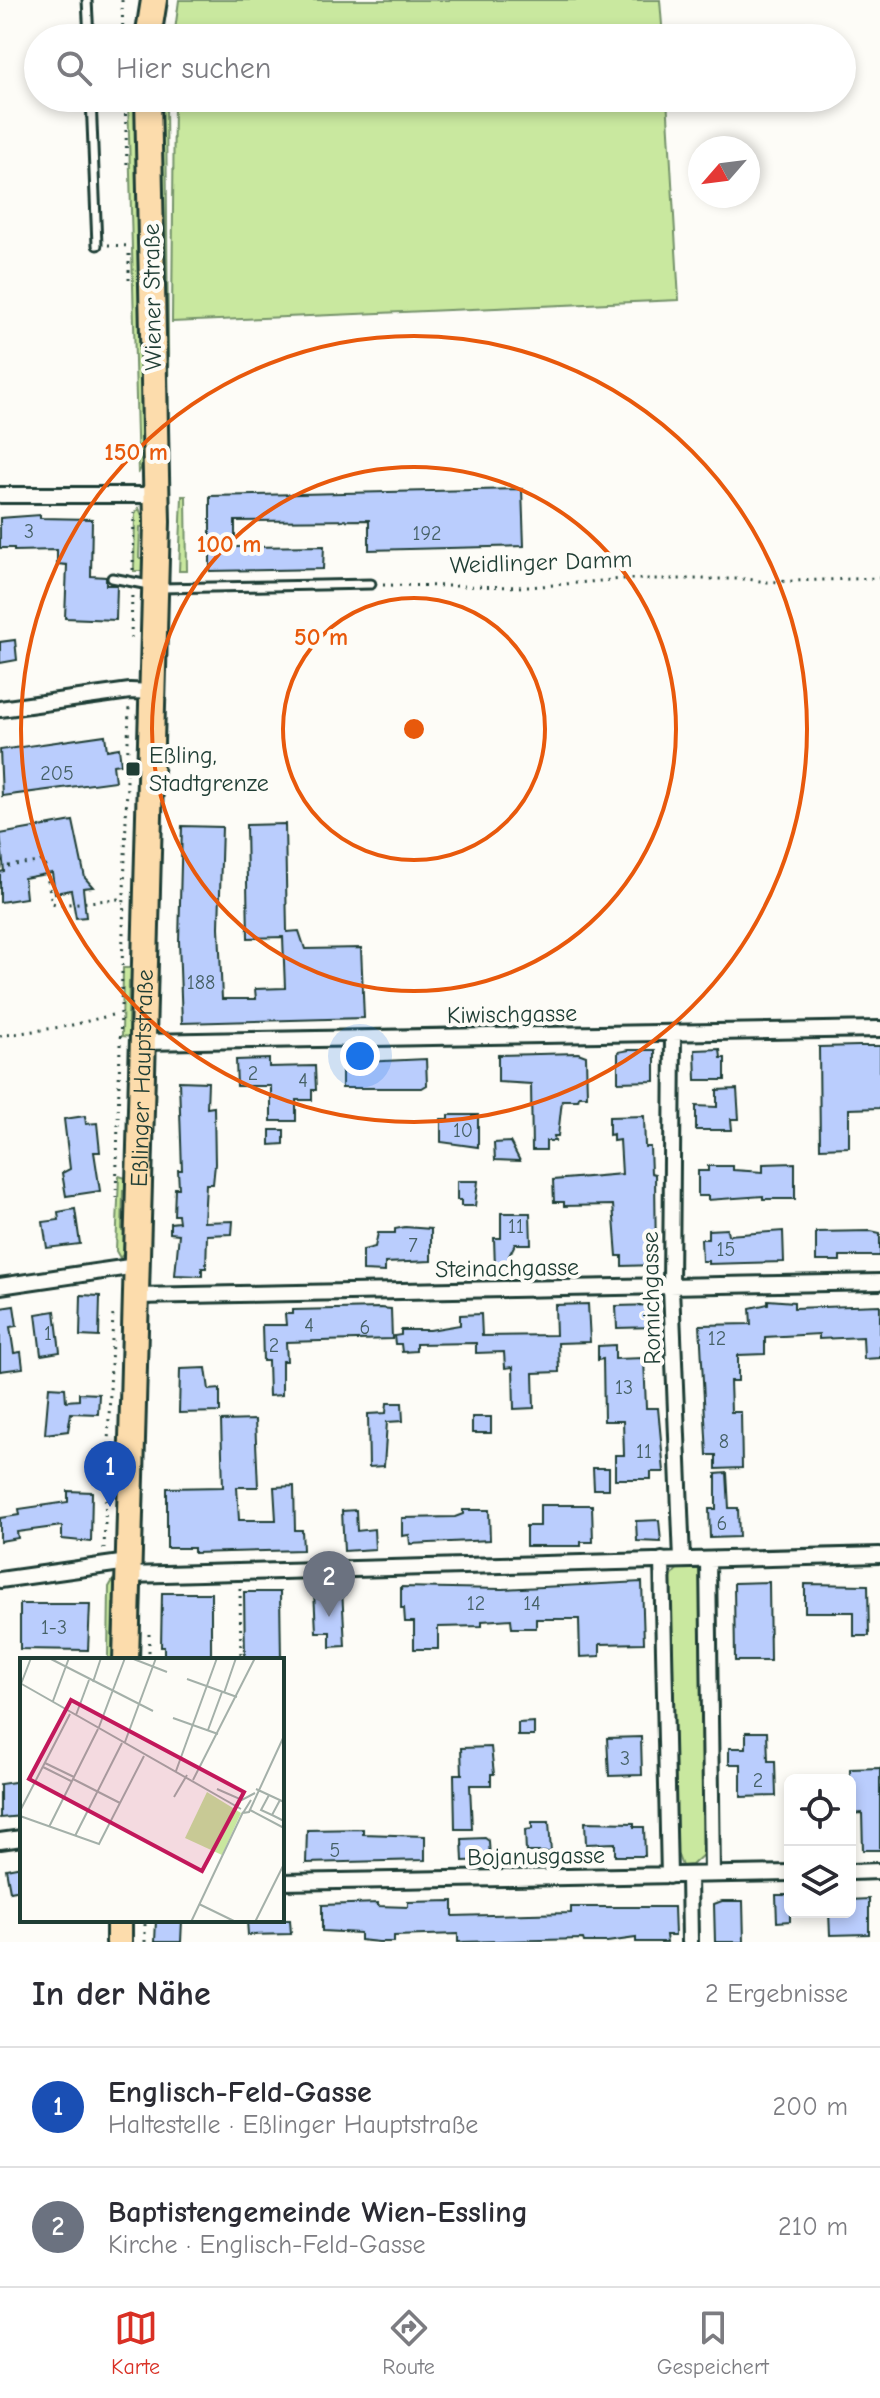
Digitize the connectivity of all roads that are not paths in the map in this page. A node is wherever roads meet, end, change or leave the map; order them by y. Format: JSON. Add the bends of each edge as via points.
{"nodes":[{"id":1,"x":87,"y":0,"type":"edge"},
{"id":2,"x":141,"y":0,"type":"edge"},
{"id":3,"x":154,"y":0,"type":"edge"},
{"id":4,"x":88,"y":24,"type":"edge"},
{"id":5,"x":140,"y":24,"type":"edge"},
{"id":6,"x":145,"y":24,"type":"edge"},
{"id":7,"x":92,"y":112,"type":"edge"},
{"id":8,"x":148,"y":112,"type":"edge"},
{"id":9,"x":97,"y":245,"type":"road end"},
{"id":10,"x":0,"y":495,"type":"edge"},
{"id":11,"x":156,"y":495,"type":"junction"},
{"id":12,"x":112,"y":578,"type":"dead end"},
{"id":13,"x":371,"y":584,"type":"road end"},
{"id":14,"x":156,"y":588,"type":"junction"},
{"id":15,"x":153,"y":692,"type":"junction"},
{"id":16,"x":0,"y":709,"type":"edge"},
{"id":17,"x":880,"y":1029,"type":"edge"},
{"id":18,"x":673,"y":1034,"type":"junction"},
{"id":19,"x":144,"y":1042,"type":"junction"},
{"id":20,"x":136,"y":1266,"type":"junction"},
{"id":21,"x":880,"y":1282,"type":"edge"},
{"id":22,"x":0,"y":1286,"type":"edge"},
{"id":23,"x":671,"y":1287,"type":"junction"},
{"id":24,"x":125,"y":1299,"type":"junction"},
{"id":25,"x":880,"y":1555,"type":"edge"},
{"id":26,"x":662,"y":1560,"type":"junction"},
{"id":27,"x":682,"y":1560,"type":"junction"},
{"id":28,"x":708,"y":1560,"type":"junction"},
{"id":29,"x":120,"y":1565,"type":"junction"},
{"id":30,"x":0,"y":1580,"type":"edge"},
{"id":31,"x":126,"y":1658,"type":"edge"},
{"id":32,"x":20,"y":1838,"type":"edge"},
{"id":33,"x":0,"y":1841,"type":"edge"},
{"id":34,"x":880,"y":1871,"type":"edge"},
{"id":35,"x":856,"y":1872,"type":"edge"},
{"id":36,"x":784,"y":1873,"type":"edge"},
{"id":37,"x":712,"y":1874,"type":"junction"},
{"id":38,"x":689,"y":1875,"type":"junction"},
{"id":39,"x":669,"y":1876,"type":"junction"},
{"id":40,"x":284,"y":1882,"type":"edge"},
{"id":41,"x":690,"y":1942,"type":"edge"}],
"edges":[{"from":1,"to":4,"type":"lane"},
{"from":2,"to":5,"type":"main road"},
{"from":3,"to":6,"type":"main road"},
{"from":7,"to":9,"type":"lane"},
{"from":8,"to":11,"type":"main road","name":"Wiener Straße"},
{"from":10,"to":11,"type":"street"},
{"from":11,"to":14,"type":"main road","name":"Eßlinger Hauptstraße"},
{"from":12,"to":14,"type":"lane"},
{"from":13,"to":14,"type":"lane"},
{"from":14,"to":15,"type":"main road","name":"Eßlinger Hauptstraße"},
{"from":15,"to":16,"type":"street"},
{"from":15,"to":19,"type":"main road","name":"Eßlinger Hauptstraße"},
{"from":17,"to":18,"type":"street","name":"Kiwischgasse"},
{"from":18,"to":19,"type":"street","name":"Kiwischgasse"},
{"from":18,"to":23,"type":"street","name":"Romichgasse"},
{"from":19,"to":20,"type":"main road","name":"Eßlinger Hauptstraße"},
{"from":20,"to":22,"type":"street"},
{"from":20,"to":24,"type":"main road","name":"Eßlinger Hauptstraße"},
{"from":21,"to":23,"type":"street","name":"Steinachgasse"},
{"from":23,"to":24,"type":"street","name":"Steinachgasse"},
{"from":23,"to":27,"type":"street","name":"Romichgasse"},
{"from":24,"to":29,"type":"main road","name":"Eßlinger Hauptstraße"},
{"from":25,"to":28,"type":"street"},
{"from":26,"to":27,"type":"street"},
{"from":26,"to":29,"type":"street","via":[[240,1572]]},
{"from":26,"to":39,"type":"street"},
{"from":27,"to":28,"type":"street"},
{"from":28,"to":37,"type":"street"},
{"from":29,"to":30,"type":"street"},
{"from":29,"to":31,"type":"main road","name":"Eßlinger Hauptstraße"},
{"from":32,"to":33,"type":"street"},
{"from":34,"to":35,"type":"street"},
{"from":36,"to":37,"type":"street","name":"Bojanusgasse"},
{"from":37,"to":38,"type":"street","name":"Bojanusgasse"},
{"from":38,"to":39,"type":"street","name":"Bojanusgasse"},
{"from":38,"to":41,"type":"street"},
{"from":39,"to":40,"type":"street","name":"Bojanusgasse"}]}
